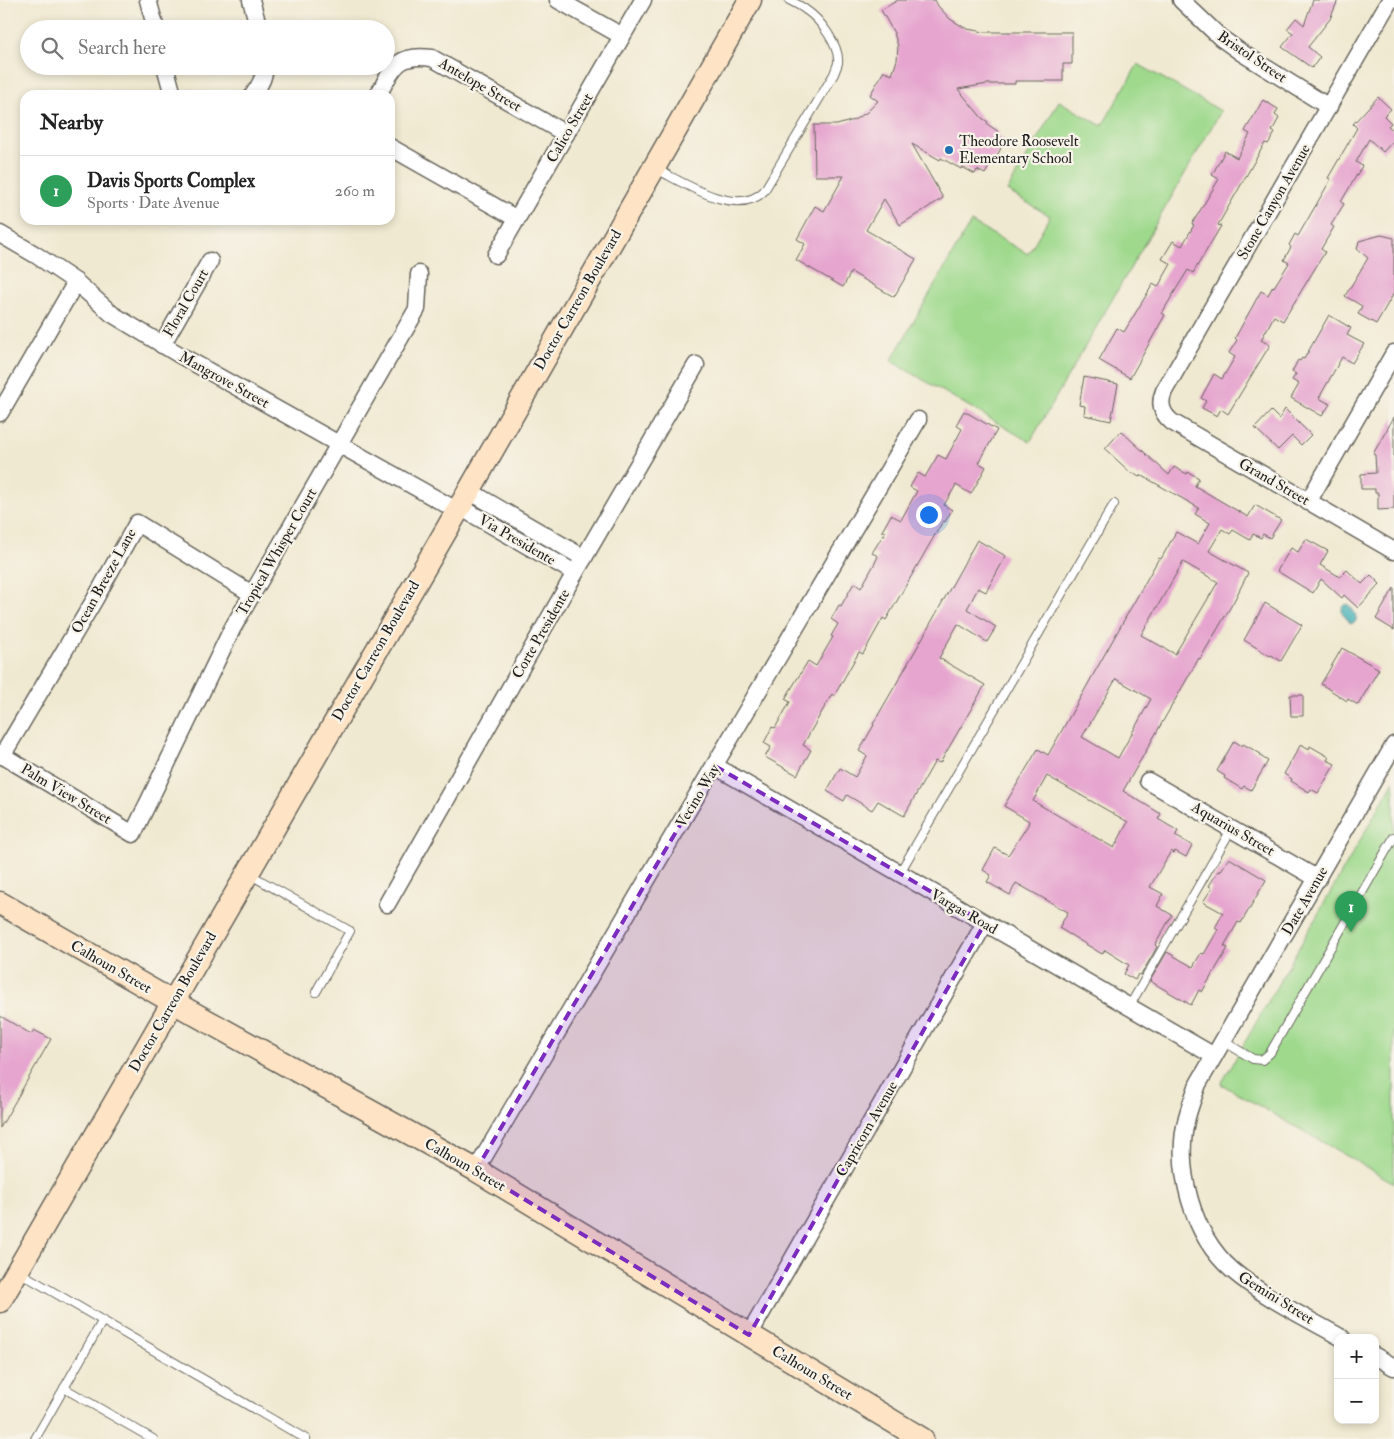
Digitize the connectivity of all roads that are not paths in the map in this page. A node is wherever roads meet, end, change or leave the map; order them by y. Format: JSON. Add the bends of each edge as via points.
{"nodes":[{"id":1,"x":148,"y":0,"type":"edge"},
{"id":2,"x":252,"y":0,"type":"edge"},
{"id":3,"x":558,"y":0,"type":"edge"},
{"id":4,"x":643,"y":0,"type":"edge"},
{"id":5,"x":750,"y":0,"type":"edge"},
{"id":6,"x":789,"y":0,"type":"edge"},
{"id":7,"x":1181,"y":0,"type":"edge"},
{"id":8,"x":1390,"y":0,"type":"edge"},
{"id":9,"x":154,"y":20,"type":"edge"},
{"id":10,"x":257,"y":20,"type":"edge"},
{"id":11,"x":622,"y":36,"type":"junction"},
{"id":12,"x":395,"y":67,"type":"edge"},
{"id":13,"x":167,"y":75,"type":"edge"},
{"id":14,"x":263,"y":75,"type":"edge"},
{"id":15,"x":389,"y":75,"type":"edge"},
{"id":16,"x":172,"y":90,"type":"edge"},
{"id":17,"x":257,"y":90,"type":"edge"},
{"id":18,"x":381,"y":90,"type":"edge"},
{"id":19,"x":1329,"y":107,"type":"junction"},
{"id":20,"x":566,"y":134,"type":"junction"},
{"id":21,"x":395,"y":150,"type":"edge"},
{"id":22,"x":654,"y":168,"type":"junction"},
{"id":23,"x":517,"y":219,"type":"junction"},
{"id":24,"x":0,"y":234,"type":"edge"},
{"id":25,"x":496,"y":255,"type":"dead end"},
{"id":26,"x":210,"y":261,"type":"dead end"},
{"id":27,"x":419,"y":274,"type":"dead end"},
{"id":28,"x":76,"y":282,"type":"junction"},
{"id":29,"x":162,"y":345,"type":"junction"},
{"id":30,"x":1394,"y":353,"type":"edge"},
{"id":31,"x":696,"y":365,"type":"dead end"},
{"id":32,"x":1161,"y":406,"type":"joint"},
{"id":33,"x":0,"y":413,"type":"edge"},
{"id":34,"x":918,"y":420,"type":"dead end"},
{"id":35,"x":339,"y":444,"type":"junction"},
{"id":36,"x":1308,"y":502,"type":"junction"},
{"id":37,"x":462,"y":503,"type":"junction"},
{"id":38,"x":1114,"y":504,"type":"dead end"},
{"id":39,"x":1394,"y":552,"type":"edge"},
{"id":40,"x":584,"y":558,"type":"junction"},
{"id":41,"x":575,"y":573,"type":"junction"},
{"id":42,"x":252,"y":594,"type":"junction"},
{"id":43,"x":1394,"y":745,"type":"edge"},
{"id":44,"x":1,"y":755,"type":"edge"},
{"id":45,"x":715,"y":766,"type":"junction"},
{"id":46,"x":1148,"y":781,"type":"dead end"},
{"id":47,"x":1232,"y":828,"type":"junction"},
{"id":48,"x":133,"y":834,"type":"joint"},
{"id":49,"x":1394,"y":837,"type":"edge"},
{"id":50,"x":248,"y":873,"type":"junction"},
{"id":51,"x":899,"y":874,"type":"junction"},
{"id":52,"x":1318,"y":879,"type":"junction"},
{"id":53,"x":0,"y":903,"type":"edge"},
{"id":54,"x":387,"y":904,"type":"dead end"},
{"id":55,"x":985,"y":923,"type":"junction"},
{"id":56,"x":316,"y":992,"type":"dead end"},
{"id":57,"x":173,"y":1002,"type":"junction"},
{"id":58,"x":1129,"y":1008,"type":"junction"},
{"id":59,"x":1223,"y":1041,"type":"junction"},
{"id":60,"x":1214,"y":1056,"type":"junction"},
{"id":61,"x":476,"y":1170,"type":"junction"},
{"id":62,"x":18,"y":1271,"type":"junction"},
{"id":63,"x":0,"y":1302,"type":"edge"},
{"id":64,"x":103,"y":1320,"type":"junction"},
{"id":65,"x":1335,"y":1334,"type":"edge"},
{"id":66,"x":749,"y":1335,"type":"junction"},
{"id":67,"x":1379,"y":1358,"type":"edge"},
{"id":68,"x":1394,"y":1367,"type":"edge"},
{"id":69,"x":64,"y":1388,"type":"junction"},
{"id":70,"x":35,"y":1439,"type":"edge"},
{"id":71,"x":153,"y":1439,"type":"edge"},
{"id":72,"x":306,"y":1439,"type":"edge"},
{"id":73,"x":922,"y":1439,"type":"edge"}],
"edges":[{"from":1,"to":9,"type":"street"},
{"from":2,"to":10,"type":"street"},
{"from":3,"to":11,"type":"street"},
{"from":4,"to":11,"type":"street","name":"Calico Street"},
{"from":5,"to":22,"type":"main road","name":"Doctor Carreon Boulevard"},
{"from":6,"to":22,"type":"lane","via":[[819,20],[836,49],[838,62],[834,74],[764,191],[752,200],[714,198]]},
{"from":7,"to":19,"type":"street","name":"Bristol Street","via":[[1221,38]]},
{"from":8,"to":19,"type":"street","name":"Stone Canyon Avenue"},
{"from":11,"to":20,"type":"street","name":"Calico Street"},
{"from":12,"to":20,"type":"street","name":"Antelope Street","via":[[407,58],[432,58]]},
{"from":13,"to":16,"type":"street"},
{"from":14,"to":17,"type":"street"},
{"from":15,"to":18,"type":"street","name":"Antelope Street"},
{"from":19,"to":32,"type":"street","name":"Stone Canyon Avenue","via":[[1164,391]]},
{"from":20,"to":23,"type":"street","name":"Calico Street"},
{"from":21,"to":23,"type":"street"},
{"from":22,"to":37,"type":"main road","name":"Doctor Carreon Boulevard"},
{"from":23,"to":25,"type":"street","name":"Calico Street"},
{"from":24,"to":28,"type":"street","name":"Mangrove Street"},
{"from":26,"to":29,"type":"street","name":"Floral Court"},
{"from":27,"to":35,"type":"street","name":"Tropical Whisper Court","via":[[417,309]]},
{"from":28,"to":29,"type":"street","name":"Mangrove Street","via":[[112,314]]},
{"from":28,"to":33,"type":"street"},
{"from":29,"to":35,"type":"street","name":"Mangrove Street"},
{"from":30,"to":36,"type":"street"},
{"from":31,"to":40,"type":"street","name":"Corte Presidente"},
{"from":32,"to":36,"type":"street","name":"Grand Street","via":[[1172,422]]},
{"from":34,"to":45,"type":"street","name":"Vecino Way"},
{"from":35,"to":37,"type":"street","name":"Mangrove Street"},
{"from":35,"to":42,"type":"street","name":"Tropical Whisper Court"},
{"from":36,"to":39,"type":"street","name":"Grand Street"},
{"from":37,"to":40,"type":"street","name":"Via Presidente"},
{"from":37,"to":41,"type":"street","name":"Via Presidente"},
{"from":37,"to":50,"type":"main road","name":"Doctor Carreon Boulevard"},
{"from":38,"to":51,"type":"lane"},
{"from":40,"to":41,"type":"street","name":"Corte Presidente"},
{"from":41,"to":54,"type":"street","name":"Corte Presidente"},
{"from":42,"to":44,"type":"street","name":"Ocean Breeze Lane","via":[[137,523]]},
{"from":42,"to":48,"type":"street","name":"Tropical Whisper Court"},
{"from":43,"to":52,"type":"street","name":"Date Avenue"},
{"from":44,"to":48,"type":"street","name":"Palm View Street"},
{"from":45,"to":51,"type":"street","name":"Vargas Road"},
{"from":45,"to":61,"type":"street","name":"Vecino Way"},
{"from":46,"to":47,"type":"street","name":"Aquarius Street"},
{"from":47,"to":52,"type":"street","name":"Aquarius Street"},
{"from":47,"to":58,"type":"lane"},
{"from":49,"to":59,"type":"lane","via":[[1270,1054],[1262,1060],[1253,1059]]},
{"from":50,"to":56,"type":"lane","via":[[350,931]]},
{"from":50,"to":57,"type":"main road","name":"Doctor Carreon Boulevard"},
{"from":51,"to":55,"type":"street","name":"Vargas Road"},
{"from":52,"to":59,"type":"street","name":"Date Avenue"},
{"from":53,"to":57,"type":"main road","name":"Calhoun Street"},
{"from":55,"to":58,"type":"street","name":"Vargas Road"},
{"from":55,"to":66,"type":"street","name":"Capricorn Avenue"},
{"from":57,"to":61,"type":"main road","name":"Calhoun Street"},
{"from":57,"to":62,"type":"main road","name":"Doctor Carreon Boulevard"},
{"from":58,"to":60,"type":"street","name":"Vargas Road"},
{"from":59,"to":60,"type":"street","name":"Date Avenue"},
{"from":60,"to":65,"type":"street","name":"Gemini Street","via":[[1198,1084],[1187,1118],[1184,1174],[1193,1209],[1212,1246],[1230,1269],[1266,1295]]},
{"from":61,"to":66,"type":"main road","name":"Calhoun Street"},
{"from":62,"to":63,"type":"main road","name":"Doctor Carreon Boulevard"},
{"from":62,"to":64,"type":"lane"},
{"from":64,"to":69,"type":"lane"},
{"from":64,"to":72,"type":"lane"},
{"from":66,"to":73,"type":"main road","name":"Calhoun Street"},
{"from":67,"to":68,"type":"street"},
{"from":69,"to":70,"type":"lane"},
{"from":69,"to":71,"type":"lane"}]}
